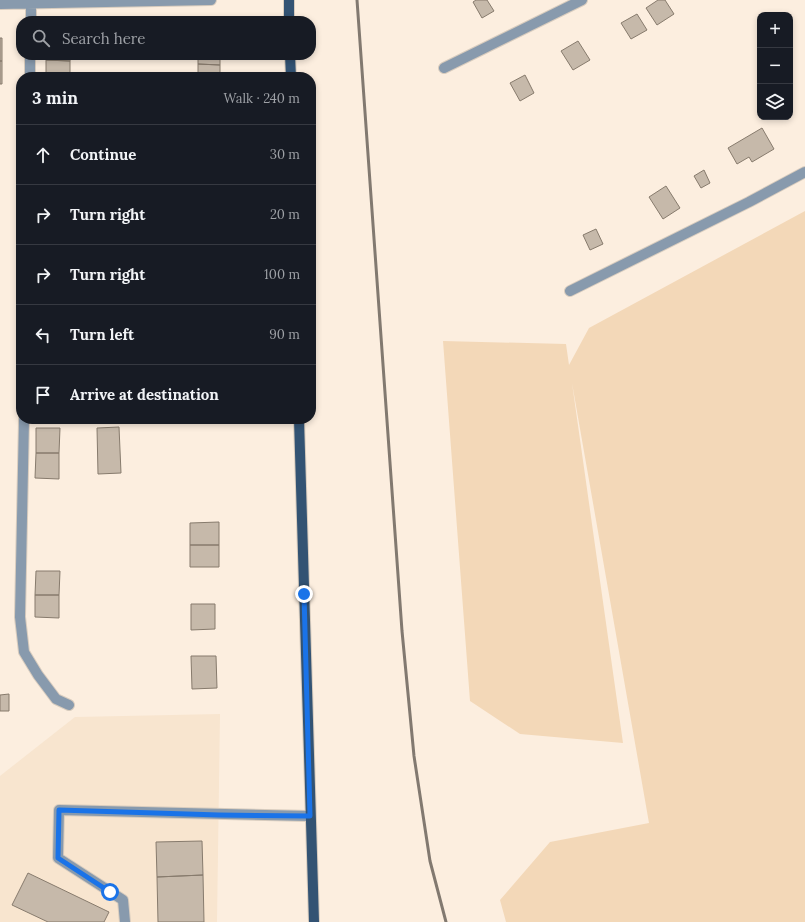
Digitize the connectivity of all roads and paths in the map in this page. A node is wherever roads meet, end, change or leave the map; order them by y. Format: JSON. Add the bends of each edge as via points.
{"nodes":[{"id":1,"x":211,"y":0,"type":"edge"},
{"id":2,"x":289,"y":0,"type":"edge"},
{"id":3,"x":582,"y":0,"type":"edge"},
{"id":4,"x":31,"y":1,"type":"edge"},
{"id":5,"x":0,"y":4,"type":"edge"},
{"id":6,"x":31,"y":16,"type":"edge"},
{"id":7,"x":289,"y":16,"type":"edge"},
{"id":8,"x":30,"y":60,"type":"edge"},
{"id":9,"x":290,"y":60,"type":"edge"},
{"id":10,"x":444,"y":68,"type":"dead end"},
{"id":11,"x":30,"y":72,"type":"edge"},
{"id":12,"x":291,"y":72,"type":"edge"},
{"id":13,"x":805,"y":172,"type":"edge"},
{"id":14,"x":570,"y":291,"type":"dead end"},
{"id":15,"x":24,"y":424,"type":"edge"},
{"id":16,"x":300,"y":424,"type":"edge"},
{"id":17,"x":69,"y":705,"type":"dead end"},
{"id":18,"x":310,"y":816,"type":"junction"},
{"id":19,"x":125,"y":922,"type":"edge"},
{"id":20,"x":314,"y":922,"type":"edge"}],
"edges":[{"from":1,"to":4,"type":"street"},
{"from":2,"to":7,"type":"main road"},
{"from":3,"to":10,"type":"street"},
{"from":4,"to":5,"type":"street"},
{"from":4,"to":6,"type":"street"},
{"from":8,"to":11,"type":"street"},
{"from":9,"to":12,"type":"main road"},
{"from":13,"to":14,"type":"street"},
{"from":15,"to":17,"type":"street","via":[[20,617],[24,652],[56,699]]},
{"from":16,"to":18,"type":"main road"},
{"from":18,"to":19,"type":"street","via":[[59,810],[58,858],[124,900]]},
{"from":18,"to":20,"type":"main road"}]}
